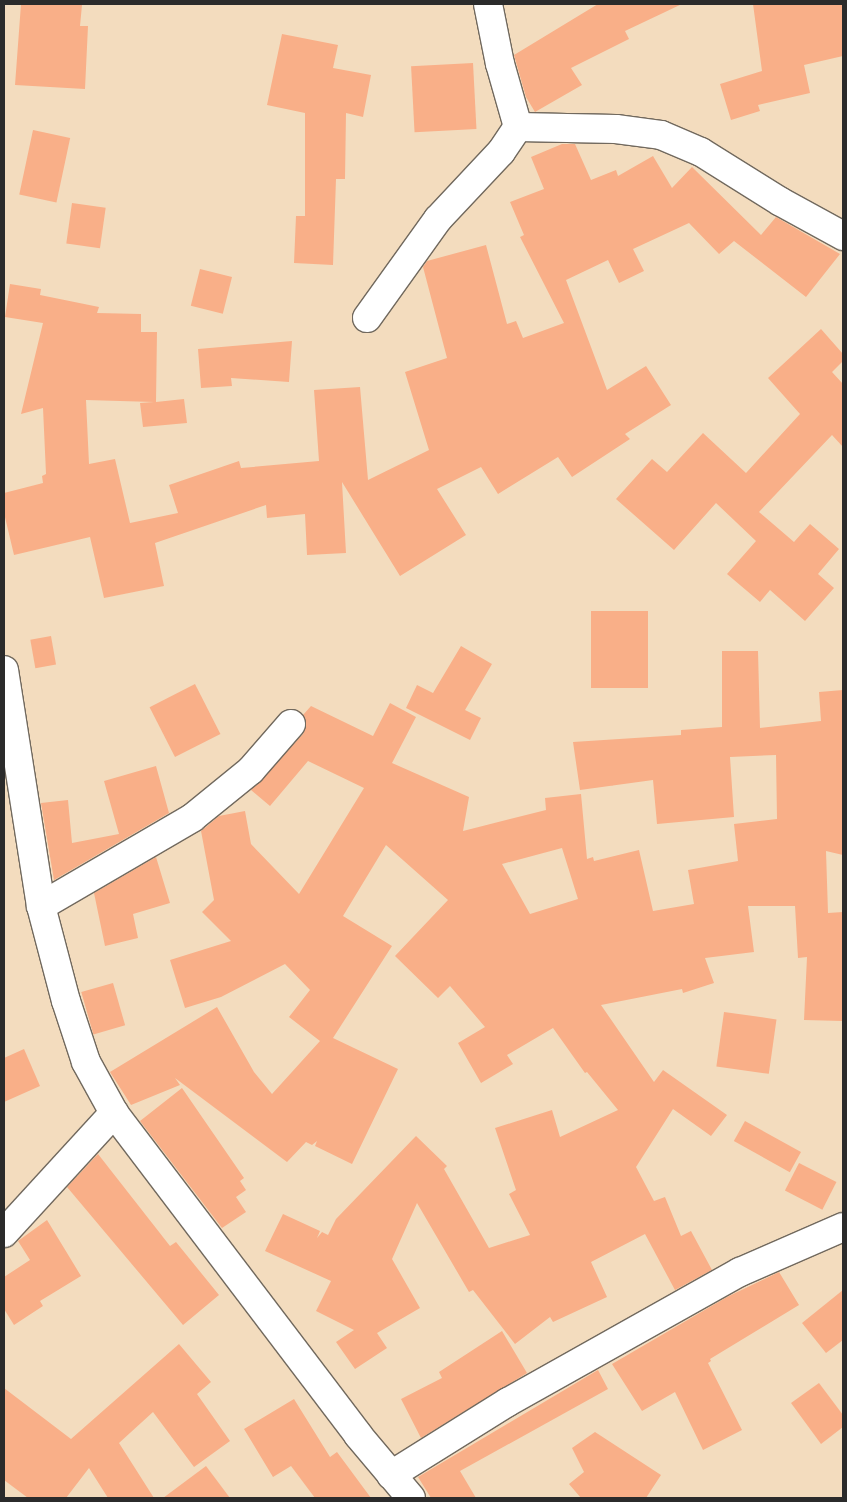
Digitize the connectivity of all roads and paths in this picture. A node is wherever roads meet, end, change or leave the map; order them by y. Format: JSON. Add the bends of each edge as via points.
{"nodes":[{"id":1,"x":488,"y":4,"type":"edge"},
{"id":2,"x":518,"y":127,"type":"junction"},
{"id":3,"x":843,"y":236,"type":"edge"},
{"id":4,"x":367,"y":318,"type":"dead end"},
{"id":5,"x":5,"y":684,"type":"edge"},
{"id":6,"x":291,"y":724,"type":"dead end"},
{"id":7,"x":41,"y":906,"type":"junction"},
{"id":8,"x":114,"y":1113,"type":"junction"},
{"id":9,"x":843,"y":1227,"type":"edge"},
{"id":10,"x":4,"y":1233,"type":"edge"},
{"id":11,"x":391,"y":1474,"type":"junction"},
{"id":12,"x":411,"y":1498,"type":"edge"}],
"edges":[{"from":1,"to":2,"type":"street","via":[[500,64]]},
{"from":2,"to":3,"type":"street","via":[[616,129],[661,136],[701,152]]},
{"from":2,"to":4,"type":"street","via":[[501,152],[438,219]]},
{"from":5,"to":7,"type":"street"},
{"from":6,"to":7,"type":"street","via":[[251,770],[192,818]]},
{"from":7,"to":8,"type":"street","via":[[86,1062]]},
{"from":8,"to":10,"type":"street"},
{"from":8,"to":11,"type":"street"},
{"from":9,"to":11,"type":"street","via":[[740,1272],[508,1402]]},
{"from":11,"to":12,"type":"street"}]}
